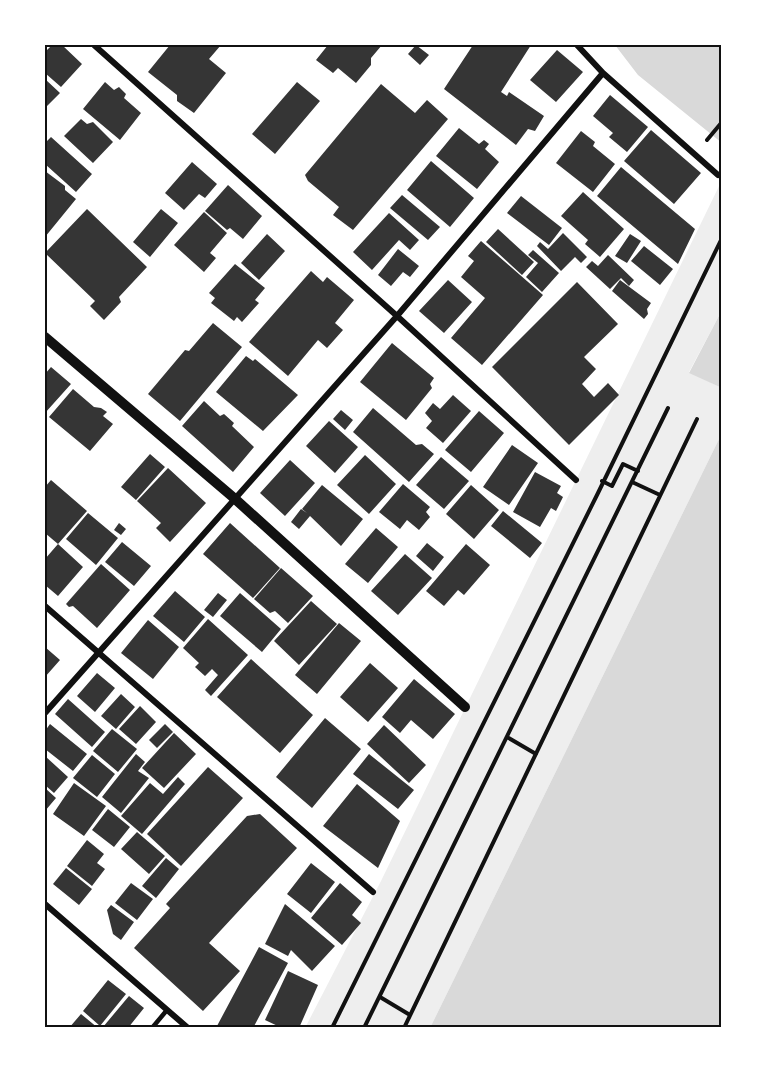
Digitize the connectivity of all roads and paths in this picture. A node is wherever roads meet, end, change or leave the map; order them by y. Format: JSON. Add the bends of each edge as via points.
{"nodes":[{"id":1,"x":94,"y":45,"type":"edge"},
{"id":2,"x":577,"y":45,"type":"edge"},
{"id":3,"x":603,"y":73,"type":"junction"},
{"id":4,"x":718,"y":175,"type":"dead end"},
{"id":5,"x":722,"y":238,"type":"edge"},
{"id":6,"x":397,"y":316,"type":"junction"},
{"id":7,"x":45,"y":337,"type":"edge"},
{"id":8,"x":668,"y":408,"type":"dead end"},
{"id":9,"x":697,"y":419,"type":"dead end"},
{"id":10,"x":638,"y":471,"type":"junction"},
{"id":11,"x":576,"y":480,"type":"dead end"},
{"id":12,"x":602,"y":481,"type":"junction"},
{"id":13,"x":632,"y":482,"type":"junction"},
{"id":14,"x":660,"y":495,"type":"junction"},
{"id":15,"x":234,"y":498,"type":"junction"},
{"id":16,"x":45,"y":606,"type":"edge"},
{"id":17,"x":98,"y":652,"type":"junction"},
{"id":18,"x":465,"y":707,"type":"dead end"},
{"id":19,"x":45,"y":713,"type":"edge"},
{"id":20,"x":507,"y":737,"type":"junction"},
{"id":21,"x":536,"y":754,"type":"junction"},
{"id":22,"x":373,"y":892,"type":"dead end"},
{"id":23,"x":45,"y":904,"type":"edge"},
{"id":24,"x":380,"y":997,"type":"junction"},
{"id":25,"x":167,"y":1010,"type":"junction"},
{"id":26,"x":410,"y":1015,"type":"junction"},
{"id":27,"x":152,"y":1028,"type":"edge"},
{"id":28,"x":188,"y":1028,"type":"edge"},
{"id":29,"x":332,"y":1028,"type":"edge"},
{"id":30,"x":364,"y":1028,"type":"edge"},
{"id":31,"x":404,"y":1028,"type":"edge"}],
"edges":[{"from":1,"to":6,"type":"street"},
{"from":2,"to":3,"type":"street"},
{"from":3,"to":4,"type":"street"},
{"from":3,"to":6,"type":"street"},
{"from":5,"to":12,"type":"path"},
{"from":6,"to":11,"type":"street"},
{"from":6,"to":15,"type":"street"},
{"from":7,"to":15,"type":"street"},
{"from":8,"to":10,"type":"path"},
{"from":9,"to":14,"type":"path"},
{"from":10,"to":12,"type":"path","via":[[623,464],[612,486]]},
{"from":10,"to":13,"type":"path"},
{"from":12,"to":29,"type":"path"},
{"from":13,"to":14,"type":"path"},
{"from":13,"to":20,"type":"path"},
{"from":14,"to":21,"type":"path"},
{"from":15,"to":17,"type":"street"},
{"from":15,"to":18,"type":"street"},
{"from":16,"to":17,"type":"street"},
{"from":17,"to":19,"type":"street"},
{"from":17,"to":22,"type":"street"},
{"from":20,"to":21,"type":"path"},
{"from":20,"to":24,"type":"path"},
{"from":21,"to":26,"type":"path"},
{"from":23,"to":25,"type":"street"},
{"from":24,"to":26,"type":"path"},
{"from":24,"to":30,"type":"path"},
{"from":25,"to":27,"type":"lane"},
{"from":25,"to":28,"type":"street"},
{"from":26,"to":31,"type":"path"}]}
